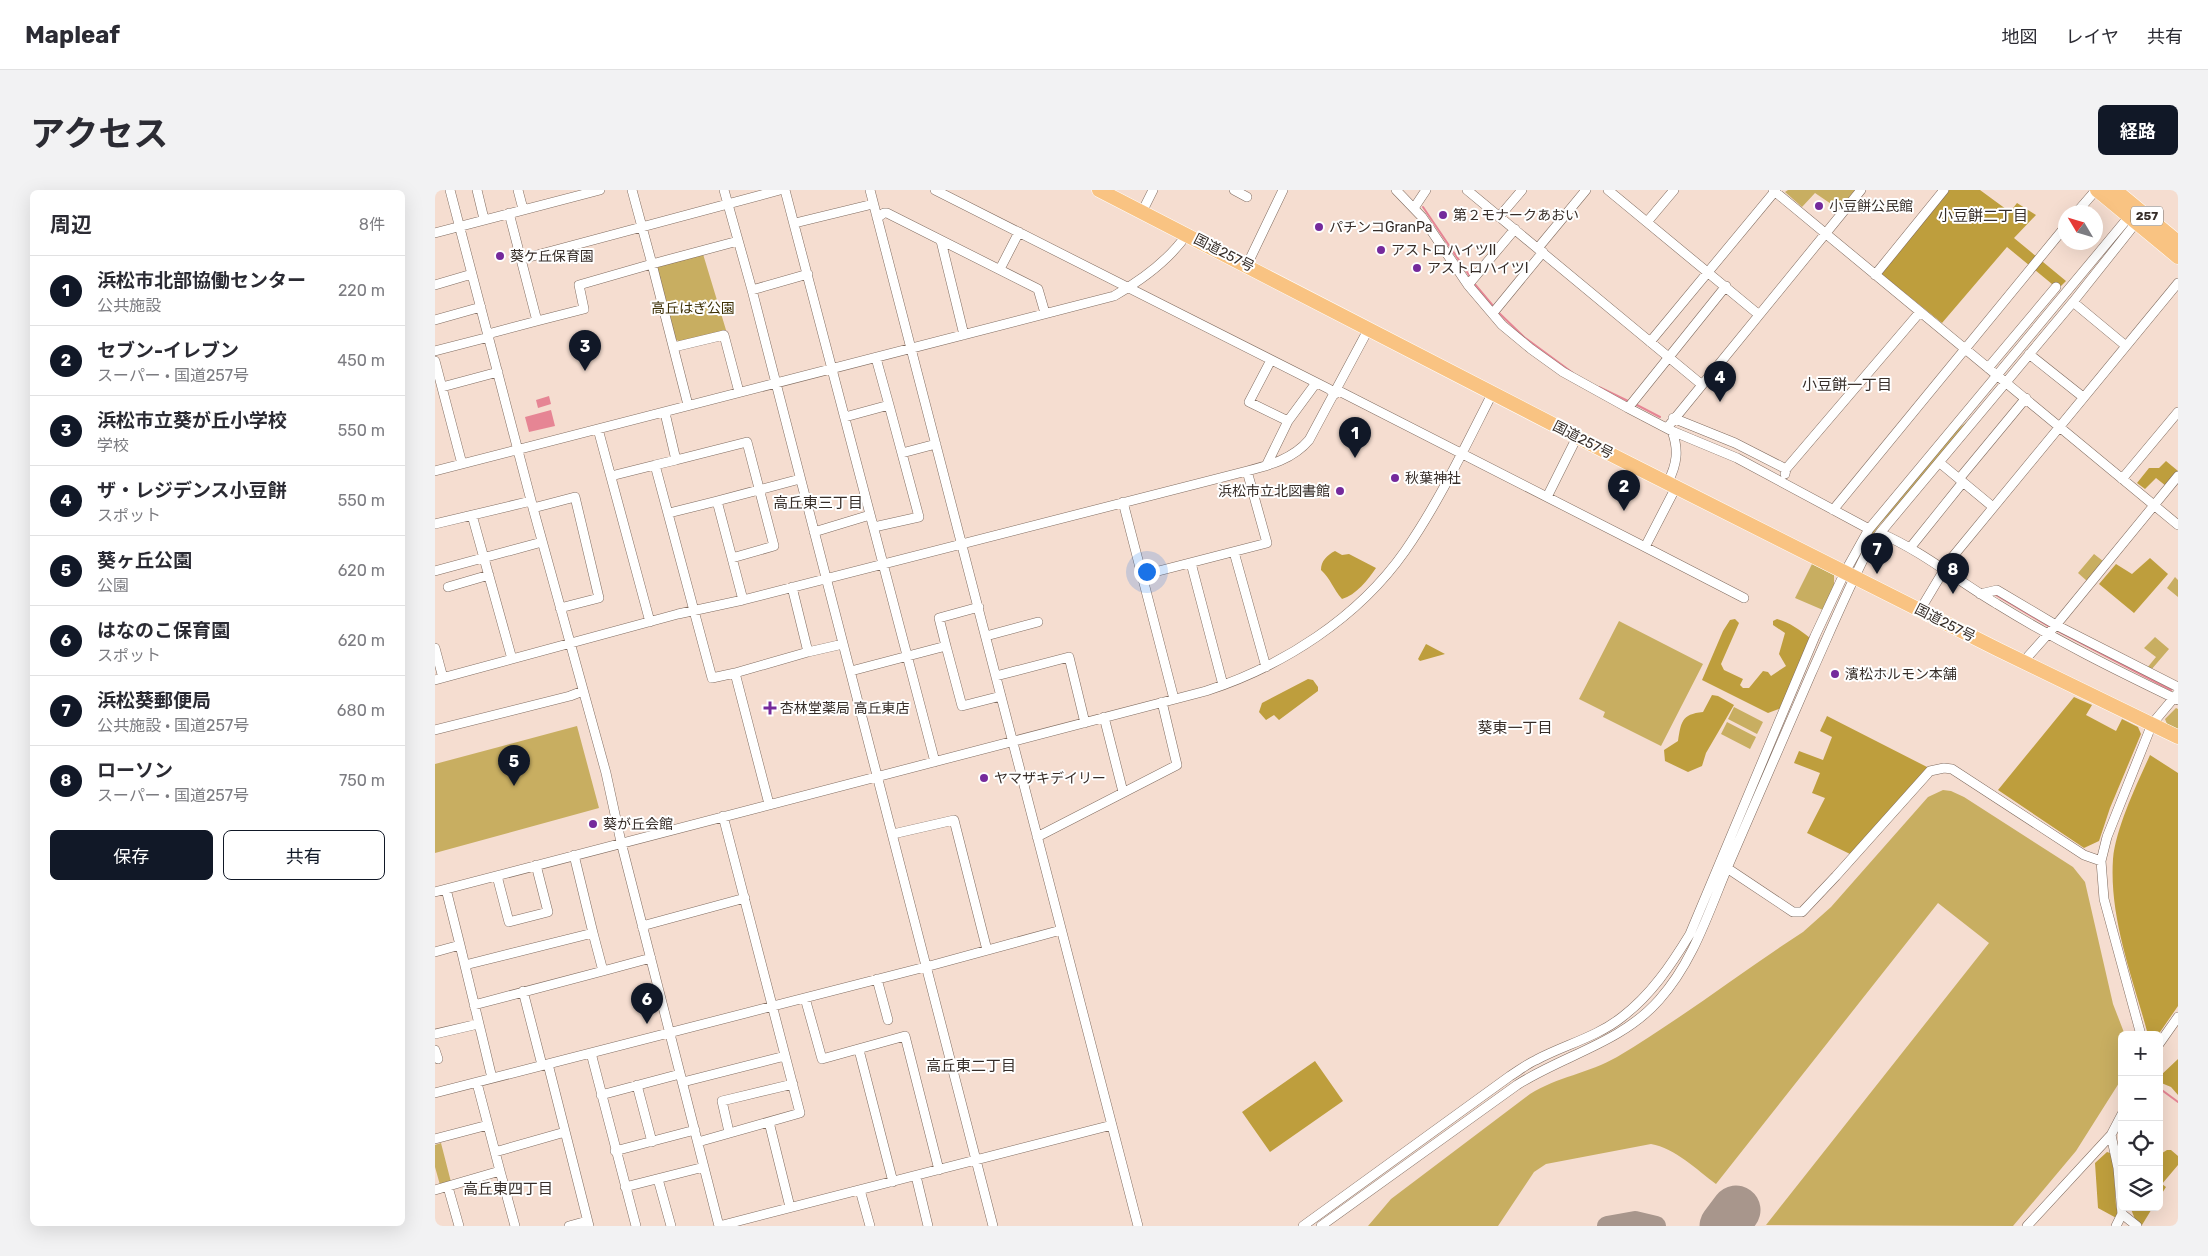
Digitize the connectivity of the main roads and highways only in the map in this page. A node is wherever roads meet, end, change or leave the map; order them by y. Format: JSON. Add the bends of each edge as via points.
{"nodes":[{"id":1,"x":1099,"y":190,"type":"edge"},
{"id":2,"x":2097,"y":190,"type":"edge"},
{"id":3,"x":2115,"y":190,"type":"edge"},
{"id":4,"x":2134,"y":216,"type":"junction"},
{"id":5,"x":2178,"y":242,"type":"edge"},
{"id":6,"x":2178,"y":257,"type":"edge"},
{"id":7,"x":2178,"y":737,"type":"edge"}],
"edges":[{"from":1,"to":7,"type":"highway","name":"国道257号","via":[[1492,394]]},
{"from":2,"to":4,"type":"highway","number":"257"},
{"from":3,"to":4,"type":"highway","number":"257"},
{"from":4,"to":5,"type":"highway","number":"257"},
{"from":4,"to":6,"type":"highway","number":"257"}]}
